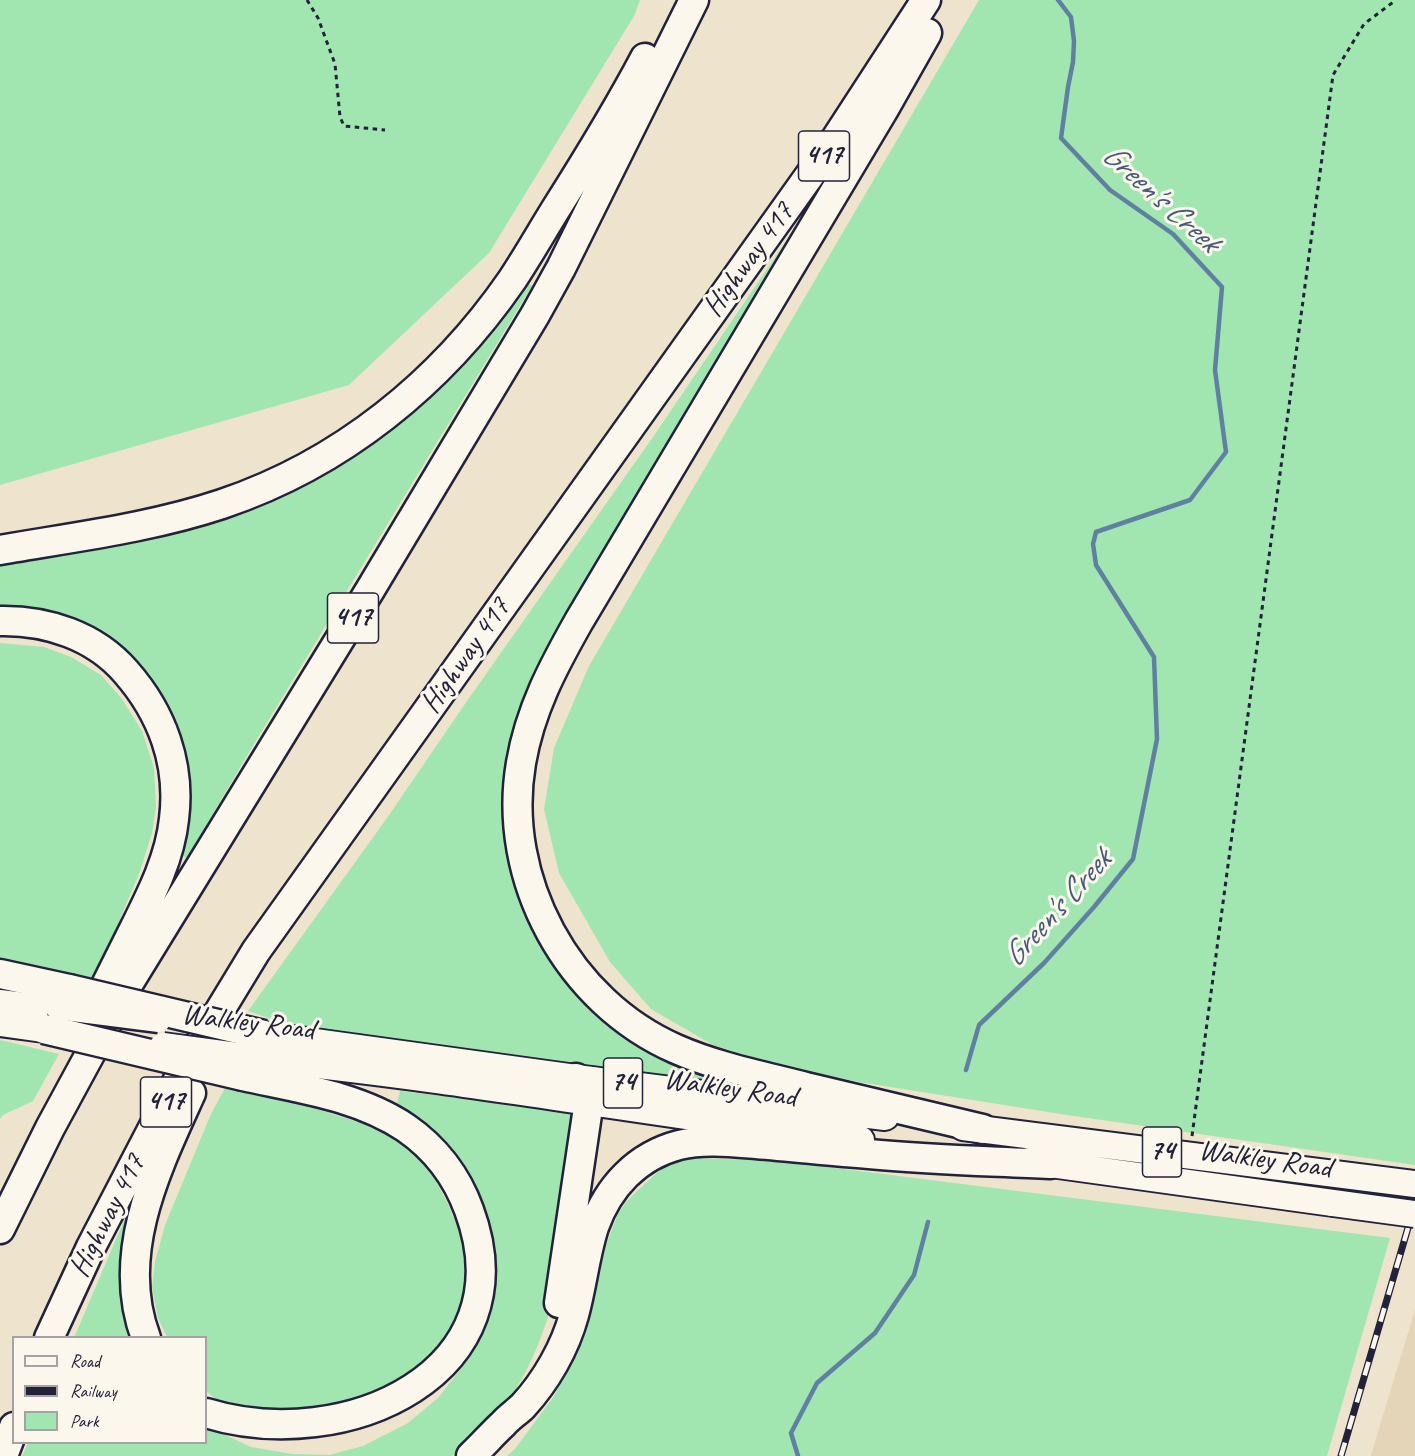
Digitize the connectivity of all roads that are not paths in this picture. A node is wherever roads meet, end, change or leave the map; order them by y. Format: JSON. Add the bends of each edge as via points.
{"nodes":[{"id":1,"x":675,"y":0,"type":"edge"},
{"id":2,"x":694,"y":0,"type":"edge"},
{"id":3,"x":926,"y":0,"type":"edge"},
{"id":4,"x":945,"y":0,"type":"edge"},
{"id":5,"x":0,"y":550,"type":"edge"},
{"id":6,"x":0,"y":621,"type":"edge"},
{"id":7,"x":306,"y":880,"type":"junction"},
{"id":8,"x":0,"y":974,"type":"edge"},
{"id":9,"x":0,"y":1001,"type":"edge"},
{"id":10,"x":56,"y":1009,"type":"junction"},
{"id":11,"x":0,"y":1023,"type":"edge"},
{"id":12,"x":253,"y":1056,"type":"junction"},
{"id":13,"x":582,"y":1090,"type":"junction"},
{"id":14,"x":983,"y":1129,"type":"junction"},
{"id":15,"x":1050,"y":1164,"type":"junction"},
{"id":16,"x":1415,"y":1184,"type":"edge"},
{"id":17,"x":0,"y":1206,"type":"edge"},
{"id":18,"x":1415,"y":1214,"type":"edge"},
{"id":19,"x":0,"y":1229,"type":"edge"},
{"id":20,"x":50,"y":1336,"type":"edge"},
{"id":21,"x":145,"y":1336,"type":"edge"},
{"id":22,"x":207,"y":1414,"type":"edge"},
{"id":23,"x":503,"y":1424,"type":"junction"},
{"id":24,"x":12,"y":1432,"type":"edge"},
{"id":25,"x":356,"y":1439,"type":"dead end"},
{"id":26,"x":329,"y":1445,"type":"dead end"},
{"id":27,"x":3,"y":1456,"type":"edge"},
{"id":28,"x":471,"y":1456,"type":"edge"}],
"edges":[{"from":1,"to":5,"type":"highway","via":[[616,111],[512,280],[448,358],[399,405],[321,460],[224,503],[137,526]]},
{"from":2,"to":19,"type":"highway","number":"417","via":[[535,315],[127,986]]},
{"from":3,"to":7,"type":"highway","name":"Highway 417","number":"417","via":[[837,137]]},
{"from":4,"to":14,"type":"highway","via":[[550,674],[525,740],[518,812],[523,856],[535,898],[552,935],[584,981],[630,1022],[675,1049],[722,1066]]},
{"from":6,"to":17,"type":"highway","via":[[62,629],[105,652],[121,666],[153,707],[163,729],[176,796],[163,865]]},
{"from":7,"to":20,"type":"highway","name":"Highway 417","number":"417","via":[[256,951],[180,1076],[91,1247]]},
{"from":7,"to":21,"type":"highway","via":[[196,1080],[153,1182],[139,1229],[136,1262],[136,1294]]},
{"from":8,"to":10,"type":"highway"},
{"from":9,"to":10,"type":"main road"},
{"from":10,"to":11,"type":"main road"},
{"from":10,"to":12,"type":"highway","bridge":true},
{"from":10,"to":12,"type":"highway","bridge":true},
{"from":12,"to":13,"type":"main road","name":"Walkley Road","number":"74"},
{"from":12,"to":25,"type":"highway","via":[[408,1129],[454,1178],[478,1237],[481,1283],[463,1352],[437,1388],[403,1418]]},
{"from":13,"to":14,"type":"main road","name":"Walkley Road","number":"74"},
{"from":13,"to":15,"type":"main road","name":"Walkley Road","number":"74","via":[[775,1130]]},
{"from":13,"to":23,"type":"highway","via":[[556,1317],[536,1369]]},
{"from":14,"to":16,"type":"main road","name":"Walkley Road","number":"74"},
{"from":15,"to":18,"type":"main road","name":"Walkley Road","number":"74","bridge":true},
{"from":15,"to":23,"type":"highway","via":[[876,1155],[732,1142],[700,1142],[663,1150],[634,1167],[610,1193],[594,1227],[574,1317],[564,1343],[539,1385]]},
{"from":22,"to":26,"type":"highway","via":[[261,1440],[298,1446]]},
{"from":23,"to":28,"type":"highway"},
{"from":24,"to":27,"type":"highway"}]}
